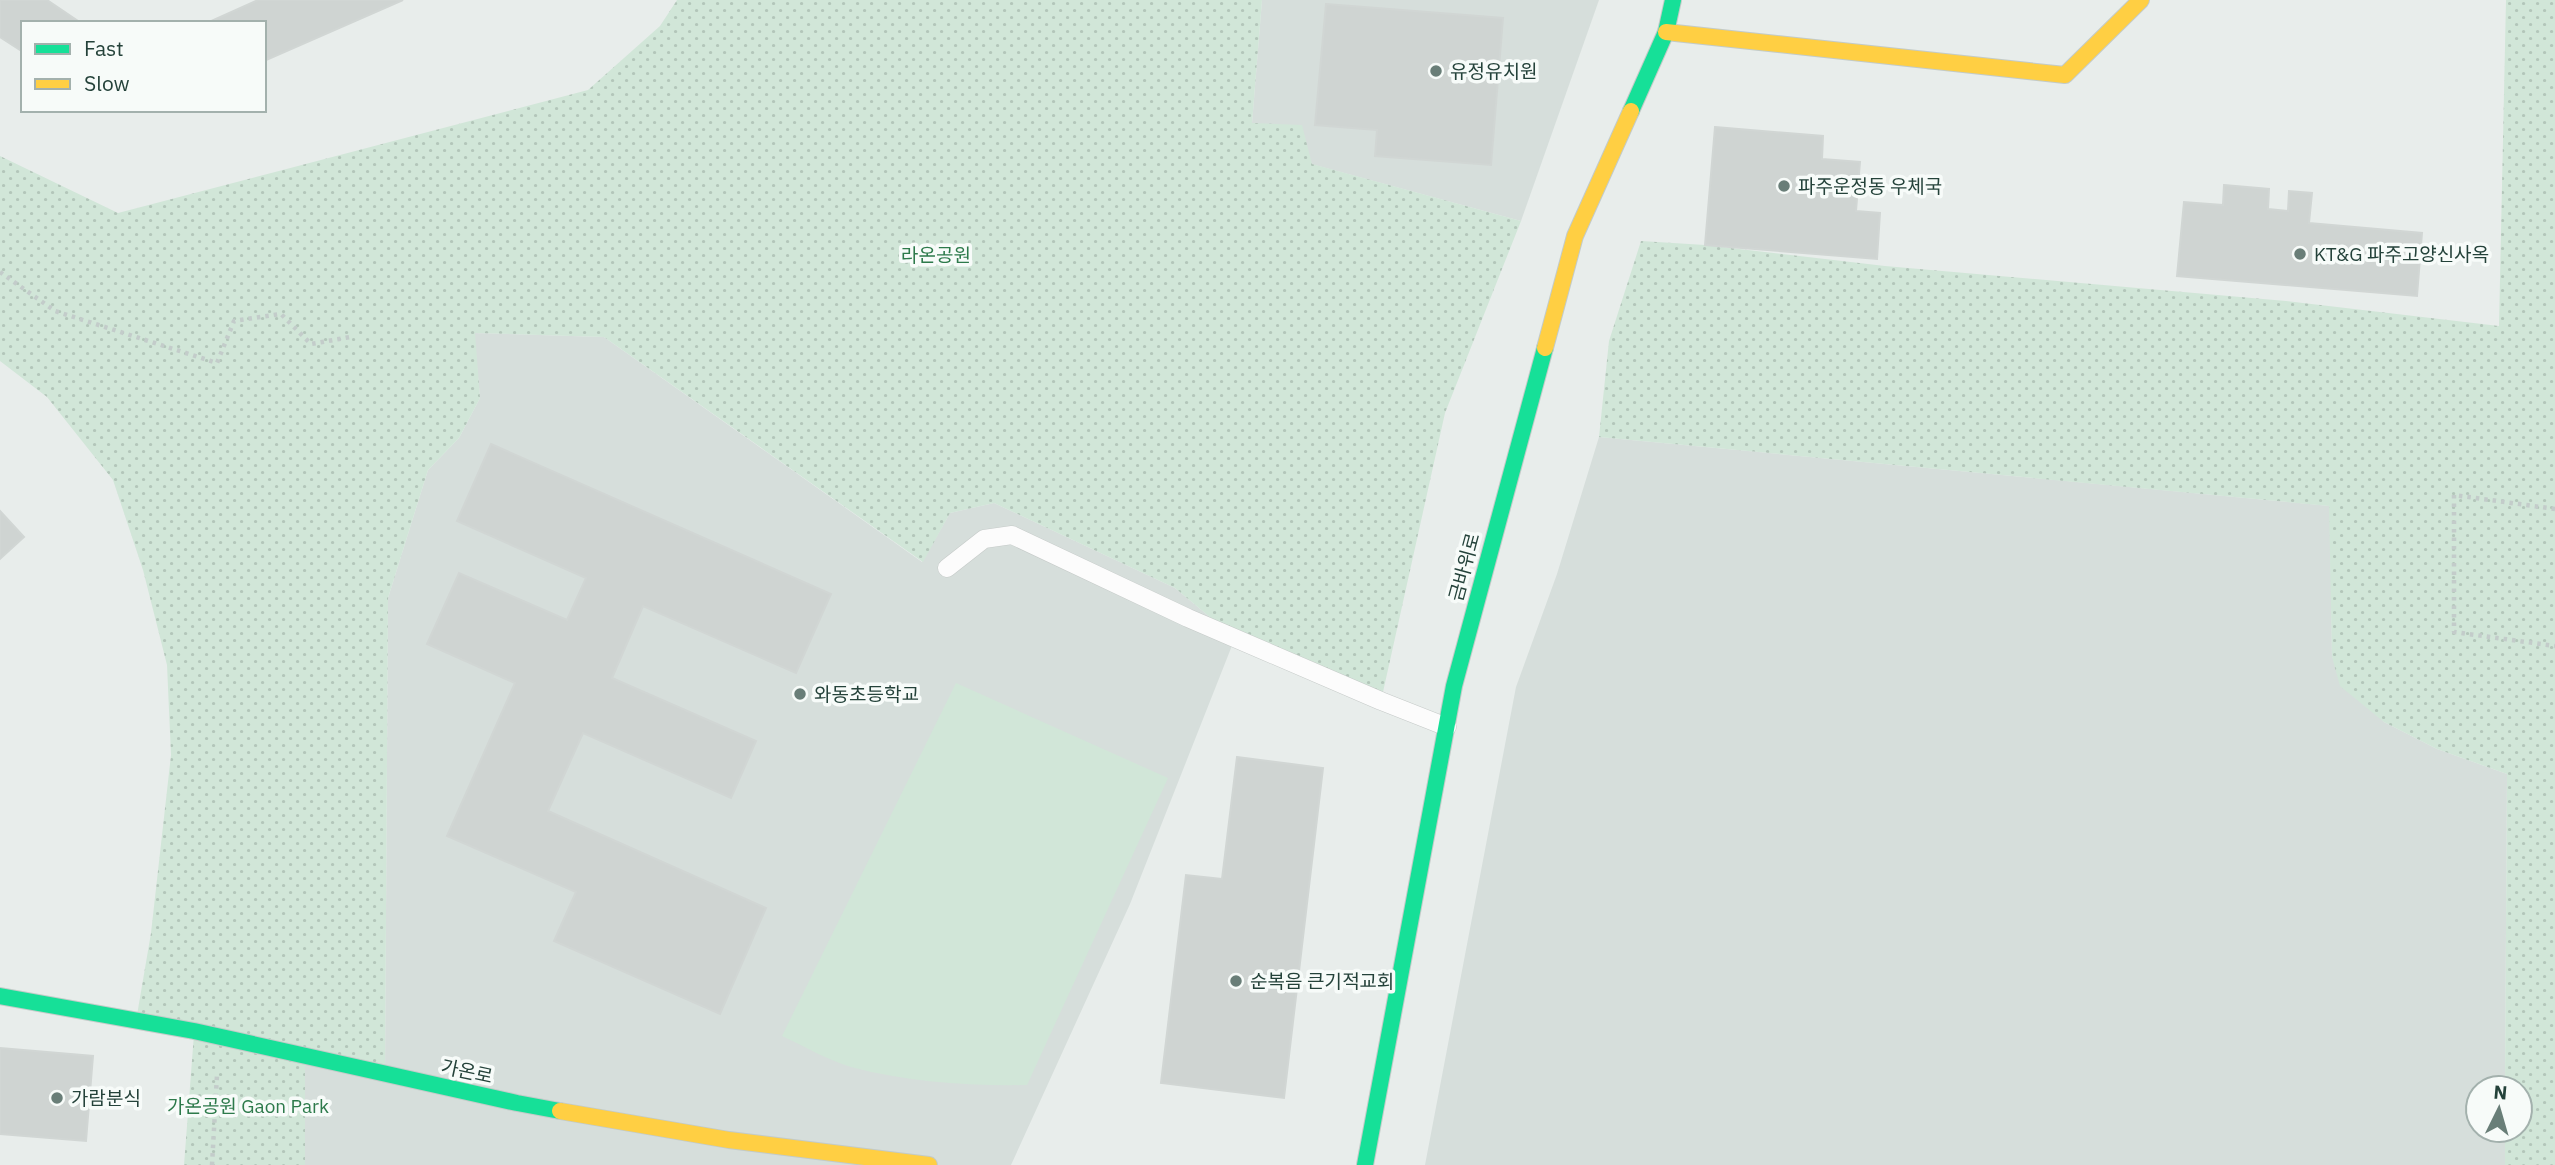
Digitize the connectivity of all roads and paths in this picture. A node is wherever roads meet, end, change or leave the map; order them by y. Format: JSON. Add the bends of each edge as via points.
{"nodes":[{"id":1,"x":1673,"y":0,"type":"edge"},
{"id":2,"x":2141,"y":0,"type":"edge"},
{"id":3,"x":1666,"y":32,"type":"junction"},
{"id":4,"x":0,"y":272,"type":"edge"},
{"id":5,"x":350,"y":337,"type":"dead end"},
{"id":6,"x":2555,"y":509,"type":"edge"},
{"id":7,"x":947,"y":568,"type":"dead end"},
{"id":8,"x":2555,"y":646,"type":"edge"},
{"id":9,"x":1447,"y":727,"type":"junction"},
{"id":10,"x":0,"y":996,"type":"edge"},
{"id":11,"x":218,"y":1067,"type":"dead end"},
{"id":12,"x":212,"y":1165,"type":"edge"},
{"id":13,"x":929,"y":1165,"type":"edge"},
{"id":14,"x":1365,"y":1165,"type":"edge"}],
"edges":[{"from":1,"to":3,"type":"street","name":"금바위로"},
{"from":2,"to":3,"type":"street","via":[[2065,75]]},
{"from":3,"to":9,"type":"street","name":"금바위로","via":[[1575,236],[1454,686]]},
{"from":4,"to":5,"type":"path","via":[[55,311],[217,363],[234,321],[281,314],[311,344]]},
{"from":6,"to":8,"type":"path","via":[[2454,495],[2454,632]]},
{"from":7,"to":9,"type":"lane","via":[[984,539],[1012,535],[1188,618]]},
{"from":9,"to":14,"type":"street","name":"금바위로"},
{"from":10,"to":13,"type":"street","name":"가온로","via":[[204,1034],[517,1103],[729,1140]]},
{"from":11,"to":12,"type":"path"}]}
